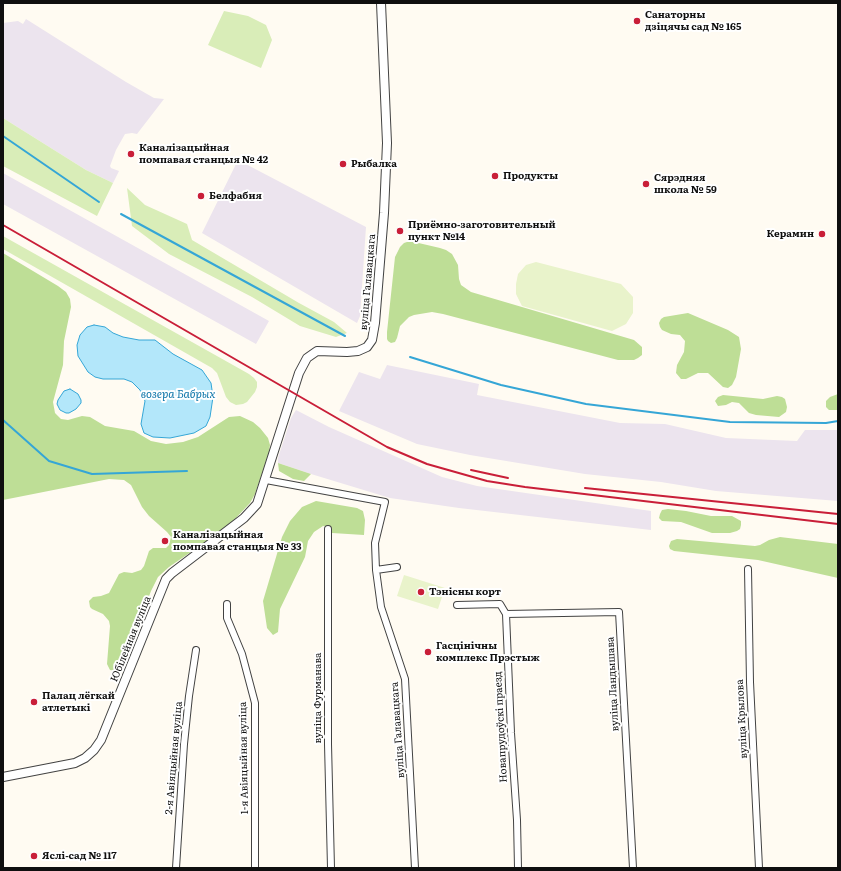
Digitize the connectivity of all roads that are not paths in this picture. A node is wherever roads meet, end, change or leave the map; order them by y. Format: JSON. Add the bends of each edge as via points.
{"nodes":[{"id":1,"x":380,"y":3,"type":"edge"},
{"id":2,"x":266,"y":480,"type":"junction"},
{"id":3,"x":328,"y":529,"type":"dead end"},
{"id":4,"x":397,"y":567,"type":"dead end"},
{"id":5,"x":748,"y":569,"type":"dead end"},
{"id":6,"x":376,"y":570,"type":"junction"},
{"id":7,"x":227,"y":604,"type":"dead end"},
{"id":8,"x":457,"y":605,"type":"dead end"},
{"id":9,"x":506,"y":614,"type":"junction"},
{"id":10,"x":196,"y":650,"type":"dead end"},
{"id":11,"x":3,"y":777,"type":"edge"},
{"id":12,"x":176,"y":868,"type":"edge"},
{"id":13,"x":255,"y":868,"type":"edge"},
{"id":14,"x":331,"y":868,"type":"edge"},
{"id":15,"x":415,"y":868,"type":"edge"},
{"id":16,"x":518,"y":868,"type":"edge"},
{"id":17,"x":633,"y":868,"type":"edge"},
{"id":18,"x":759,"y":868,"type":"edge"}],
"edges":[{"from":1,"to":2,"type":"street","name":"вуліца Галавацкага","via":[[387,143],[374,334],[370,344],[360,350],[316,352],[306,358]]},
{"from":2,"to":6,"type":"street","name":"вуліца Галавацкага","via":[[384,502],[375,543]]},
{"from":2,"to":11,"type":"street","name":"Юбілейная вуліца","via":[[257,504],[249,513],[166,580],[101,740],[94,750],[75,763]]},
{"from":3,"to":14,"type":"street","name":"вуліца Фурманава"},
{"from":4,"to":6,"type":"street"},
{"from":5,"to":18,"type":"street","name":"вуліца Крылова","via":[[750,682]]},
{"from":6,"to":15,"type":"street","name":"вуліца Галавацкага","via":[[381,607],[405,679]]},
{"from":7,"to":13,"type":"street","name":"1-я Авіяцыйная вуліца","via":[[227,618],[242,654],[255,703]]},
{"from":8,"to":9,"type":"street","via":[[500,604]]},
{"from":9,"to":16,"type":"street","name":"Новапрудоўскі праезд"},
{"from":9,"to":17,"type":"street","name":"вуліца Ландышава","via":[[619,612]]},
{"from":10,"to":12,"type":"street","name":"2-я Авіяцыйная вуліца","via":[[184,744]]}]}
